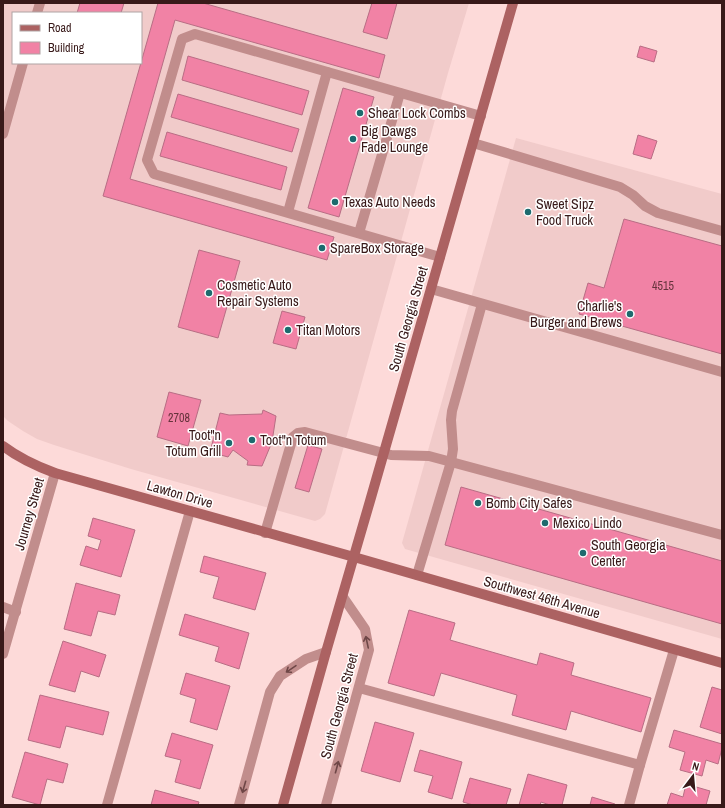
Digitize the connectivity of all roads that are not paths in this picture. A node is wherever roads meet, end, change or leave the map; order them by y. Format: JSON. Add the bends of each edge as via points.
{"nodes":[{"id":1,"x":505,"y":3,"type":"edge"},
{"id":2,"x":513,"y":3,"type":"edge"},
{"id":3,"x":517,"y":3,"type":"edge"},
{"id":4,"x":510,"y":14,"type":"junction"},
{"id":5,"x":23,"y":64,"type":"edge"},
{"id":6,"x":327,"y":72,"type":"junction"},
{"id":7,"x":400,"y":93,"type":"junction"},
{"id":8,"x":481,"y":116,"type":"junction"},
{"id":9,"x":3,"y":134,"type":"edge"},
{"id":10,"x":473,"y":142,"type":"junction"},
{"id":11,"x":288,"y":212,"type":"junction"},
{"id":12,"x":722,"y":231,"type":"edge"},
{"id":13,"x":359,"y":233,"type":"junction"},
{"id":14,"x":440,"y":257,"type":"junction"},
{"id":15,"x":431,"y":289,"type":"junction"},
{"id":16,"x":482,"y":304,"type":"junction"},
{"id":17,"x":722,"y":372,"type":"edge"},
{"id":18,"x":3,"y":446,"type":"edge"},
{"id":19,"x":384,"y":453,"type":"junction"},
{"id":20,"x":451,"y":462,"type":"junction"},
{"id":21,"x":55,"y":473,"type":"junction"},
{"id":22,"x":190,"y":511,"type":"junction"},
{"id":23,"x":266,"y":533,"type":"junction"},
{"id":24,"x":722,"y":535,"type":"edge"},
{"id":25,"x":354,"y":558,"type":"junction"},
{"id":26,"x":417,"y":576,"type":"junction"},
{"id":27,"x":343,"y":597,"type":"junction"},
{"id":28,"x":3,"y":606,"type":"edge"},
{"id":29,"x":16,"y":612,"type":"junction"},
{"id":30,"x":674,"y":650,"type":"junction"},
{"id":31,"x":326,"y":652,"type":"junction"},
{"id":32,"x":3,"y":654,"type":"edge"},
{"id":33,"x":722,"y":663,"type":"edge"},
{"id":34,"x":359,"y":688,"type":"junction"},
{"id":35,"x":640,"y":765,"type":"junction"},
{"id":36,"x":107,"y":805,"type":"edge"},
{"id":37,"x":239,"y":805,"type":"edge"},
{"id":38,"x":283,"y":805,"type":"edge"},
{"id":39,"x":326,"y":805,"type":"edge"},
{"id":40,"x":629,"y":805,"type":"edge"}],
"edges":[{"from":1,"to":4,"type":"main road"},
{"from":2,"to":4,"type":"main road","name":"South Georgia Street"},
{"from":3,"to":4,"type":"main road"},
{"from":4,"to":8,"type":"main road","name":"South Georgia Street"},
{"from":5,"to":9,"type":"street"},
{"from":6,"to":7,"type":"street"},
{"from":6,"to":11,"type":"street"},
{"from":6,"to":11,"type":"street","via":[[195,34],[182,39],[147,160],[154,174]]},
{"from":7,"to":8,"type":"street"},
{"from":7,"to":13,"type":"street"},
{"from":8,"to":10,"type":"main road","name":"South Georgia Street"},
{"from":10,"to":12,"type":"street","via":[[620,187],[658,213]]},
{"from":10,"to":14,"type":"main road","name":"South Georgia Street"},
{"from":11,"to":13,"type":"street"},
{"from":13,"to":14,"type":"street"},
{"from":14,"to":15,"type":"main road","name":"South Georgia Street"},
{"from":15,"to":16,"type":"street"},
{"from":15,"to":19,"type":"main road","name":"South Georgia Street"},
{"from":16,"to":17,"type":"street"},
{"from":16,"to":20,"type":"street","via":[[452,411]]},
{"from":18,"to":21,"type":"main road","name":"Lawton Drive","via":[[36,466]]},
{"from":19,"to":20,"type":"street","via":[[429,456]]},
{"from":19,"to":23,"type":"street","via":[[305,432],[298,433],[293,437]]},
{"from":19,"to":25,"type":"main road","name":"South Georgia Street"},
{"from":20,"to":24,"type":"street"},
{"from":20,"to":26,"type":"street"},
{"from":21,"to":22,"type":"main road","name":"Lawton Drive"},
{"from":21,"to":29,"type":"street","name":"Journey Street"},
{"from":22,"to":23,"type":"main road","name":"Lawton Drive"},
{"from":22,"to":36,"type":"street"},
{"from":23,"to":25,"type":"main road","name":"Lawton Drive"},
{"from":25,"to":26,"type":"main road","name":"Southwest 46th Avenue"},
{"from":25,"to":27,"type":"main road","name":"South Georgia Street"},
{"from":26,"to":30,"type":"main road","name":"Southwest 46th Avenue"},
{"from":27,"to":31,"type":"main road","name":"South Georgia Street"},
{"from":34,"to":27,"type":"street","name":"South Georgia Street","one_way":true,"via":[[369,650],[365,629]]},
{"from":28,"to":29,"type":"street"},
{"from":29,"to":32,"type":"street","name":"Journey Street"},
{"from":30,"to":33,"type":"main road","name":"Southwest 46th Avenue"},
{"from":30,"to":35,"type":"street"},
{"from":31,"to":37,"type":"street","one_way":true,"via":[[306,659],[280,676],[270,692]]},
{"from":31,"to":38,"type":"main road","name":"South Georgia Street"},
{"from":34,"to":35,"type":"street"},
{"from":39,"to":34,"type":"street","name":"South Georgia Street","one_way":true},
{"from":35,"to":40,"type":"street"}]}
